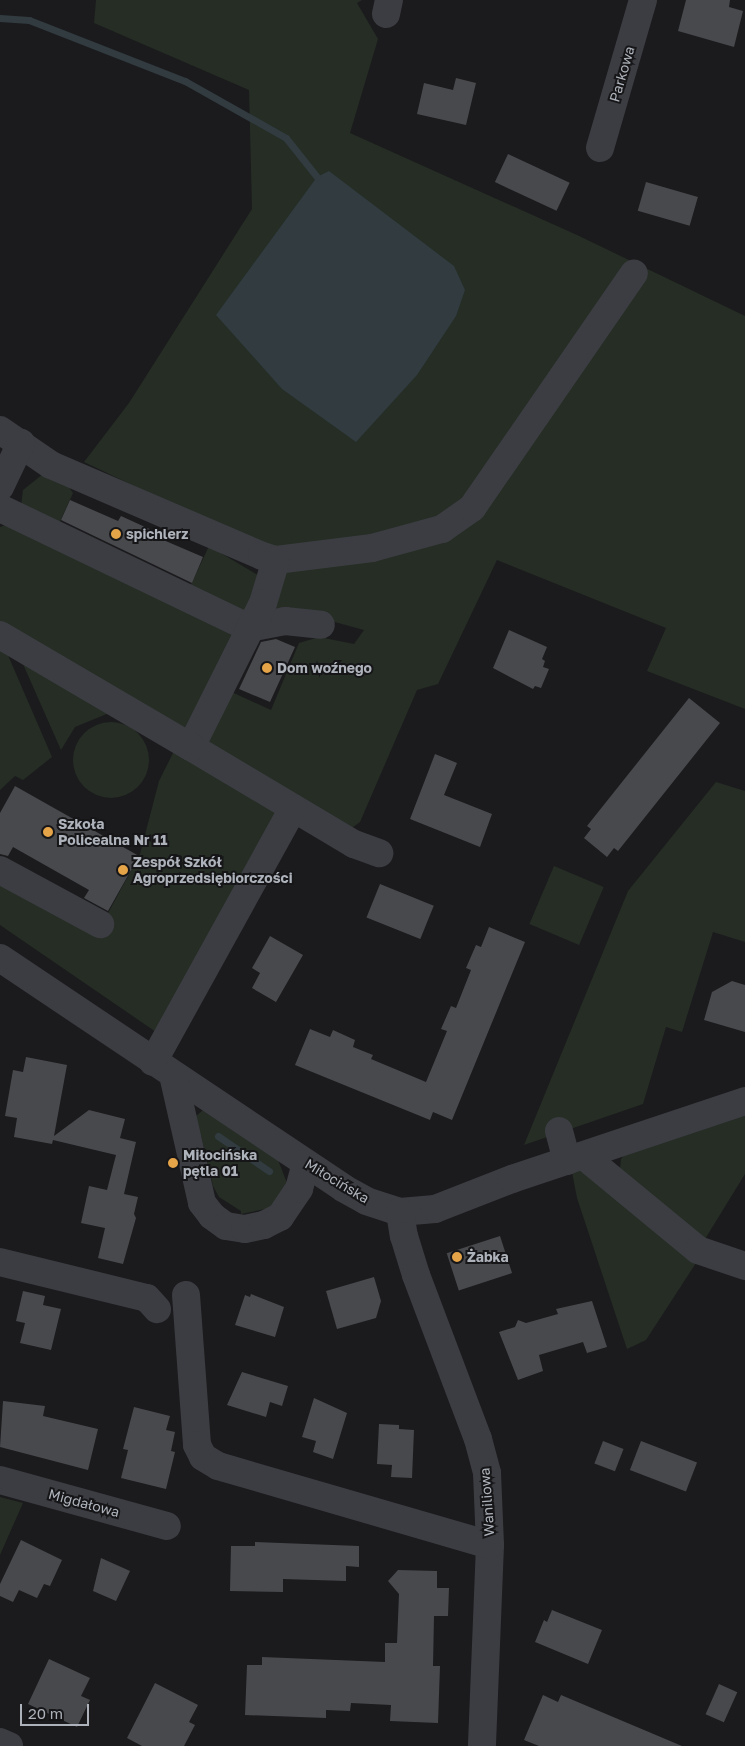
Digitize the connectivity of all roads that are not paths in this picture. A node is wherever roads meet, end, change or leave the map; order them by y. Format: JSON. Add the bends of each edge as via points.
{"nodes":[{"id":1,"x":643,"y":0,"type":"edge"},
{"id":2,"x":600,"y":148,"type":"dead end"},
{"id":3,"x":634,"y":273,"type":"dead end"},
{"id":4,"x":11,"y":436,"type":"edge"},
{"id":5,"x":0,"y":487,"type":"edge"},
{"id":6,"x":0,"y":508,"type":"edge"},
{"id":7,"x":276,"y":560,"type":"junction"},
{"id":8,"x":321,"y":625,"type":"dead end"},
{"id":9,"x":249,"y":628,"type":"junction"},
{"id":10,"x":0,"y":635,"type":"edge"},
{"id":11,"x":191,"y":747,"type":"junction"},
{"id":12,"x":293,"y":808,"type":"junction"},
{"id":13,"x":378,"y":853,"type":"dead end"},
{"id":14,"x":0,"y":870,"type":"edge"},
{"id":15,"x":100,"y":924,"type":"dead end"},
{"id":16,"x":0,"y":960,"type":"edge"},
{"id":17,"x":163,"y":1068,"type":"junction"},
{"id":18,"x":745,"y":1102,"type":"edge"},
{"id":19,"x":558,"y":1131,"type":"dead end"},
{"id":20,"x":576,"y":1158,"type":"junction"},
{"id":21,"x":306,"y":1163,"type":"junction"},
{"id":22,"x":400,"y":1212,"type":"junction"},
{"id":23,"x":0,"y":1262,"type":"edge"},
{"id":24,"x":745,"y":1266,"type":"edge"},
{"id":25,"x":186,"y":1295,"type":"dead end"},
{"id":26,"x":157,"y":1309,"type":"dead end"},
{"id":27,"x":0,"y":1480,"type":"edge"},
{"id":28,"x":167,"y":1526,"type":"dead end"},
{"id":29,"x":490,"y":1545,"type":"junction"},
{"id":30,"x":0,"y":1742,"type":"edge"},
{"id":31,"x":9,"y":1746,"type":"edge"},
{"id":32,"x":482,"y":1746,"type":"edge"}],
"edges":[{"from":1,"to":2,"type":"street","name":"Parkowa"},
{"from":3,"to":7,"type":"street","via":[[472,508],[442,529],[372,548]]},
{"from":4,"to":5,"type":"street"},
{"from":4,"to":7,"type":"street","via":[[51,465]]},
{"from":6,"to":9,"type":"street"},
{"from":7,"to":9,"type":"street","via":[[268,589]]},
{"from":8,"to":9,"type":"street","via":[[285,621]]},
{"from":9,"to":11,"type":"street"},
{"from":10,"to":11,"type":"street"},
{"from":11,"to":12,"type":"street"},
{"from":12,"to":13,"type":"street","via":[[354,844]]},
{"from":12,"to":17,"type":"street"},
{"from":14,"to":15,"type":"street"},
{"from":16,"to":17,"type":"street","name":"Miłocińska"},
{"from":17,"to":21,"type":"street","name":"Miłocińska"},
{"from":17,"to":21,"type":"street","via":[[202,1203],[226,1226],[264,1225],[280,1217],[299,1189]]},
{"from":18,"to":20,"type":"street","name":"Miłocińska"},
{"from":19,"to":20,"type":"street"},
{"from":20,"to":22,"type":"street","name":"Miłocińska","via":[[436,1209]]},
{"from":20,"to":24,"type":"street","via":[[698,1250]]},
{"from":21,"to":22,"type":"street","name":"Miłocińska","via":[[366,1201]]},
{"from":22,"to":29,"type":"street","name":"Waniliowa","via":[[416,1275],[478,1439],[487,1474]]},
{"from":23,"to":26,"type":"street","via":[[148,1298]]},
{"from":25,"to":29,"type":"street","via":[[197,1445],[203,1457],[218,1466]]},
{"from":27,"to":28,"type":"street","name":"Migdałowa"},
{"from":29,"to":32,"type":"street","name":"Waniliowa"},
{"from":30,"to":31,"type":"street"}]}
